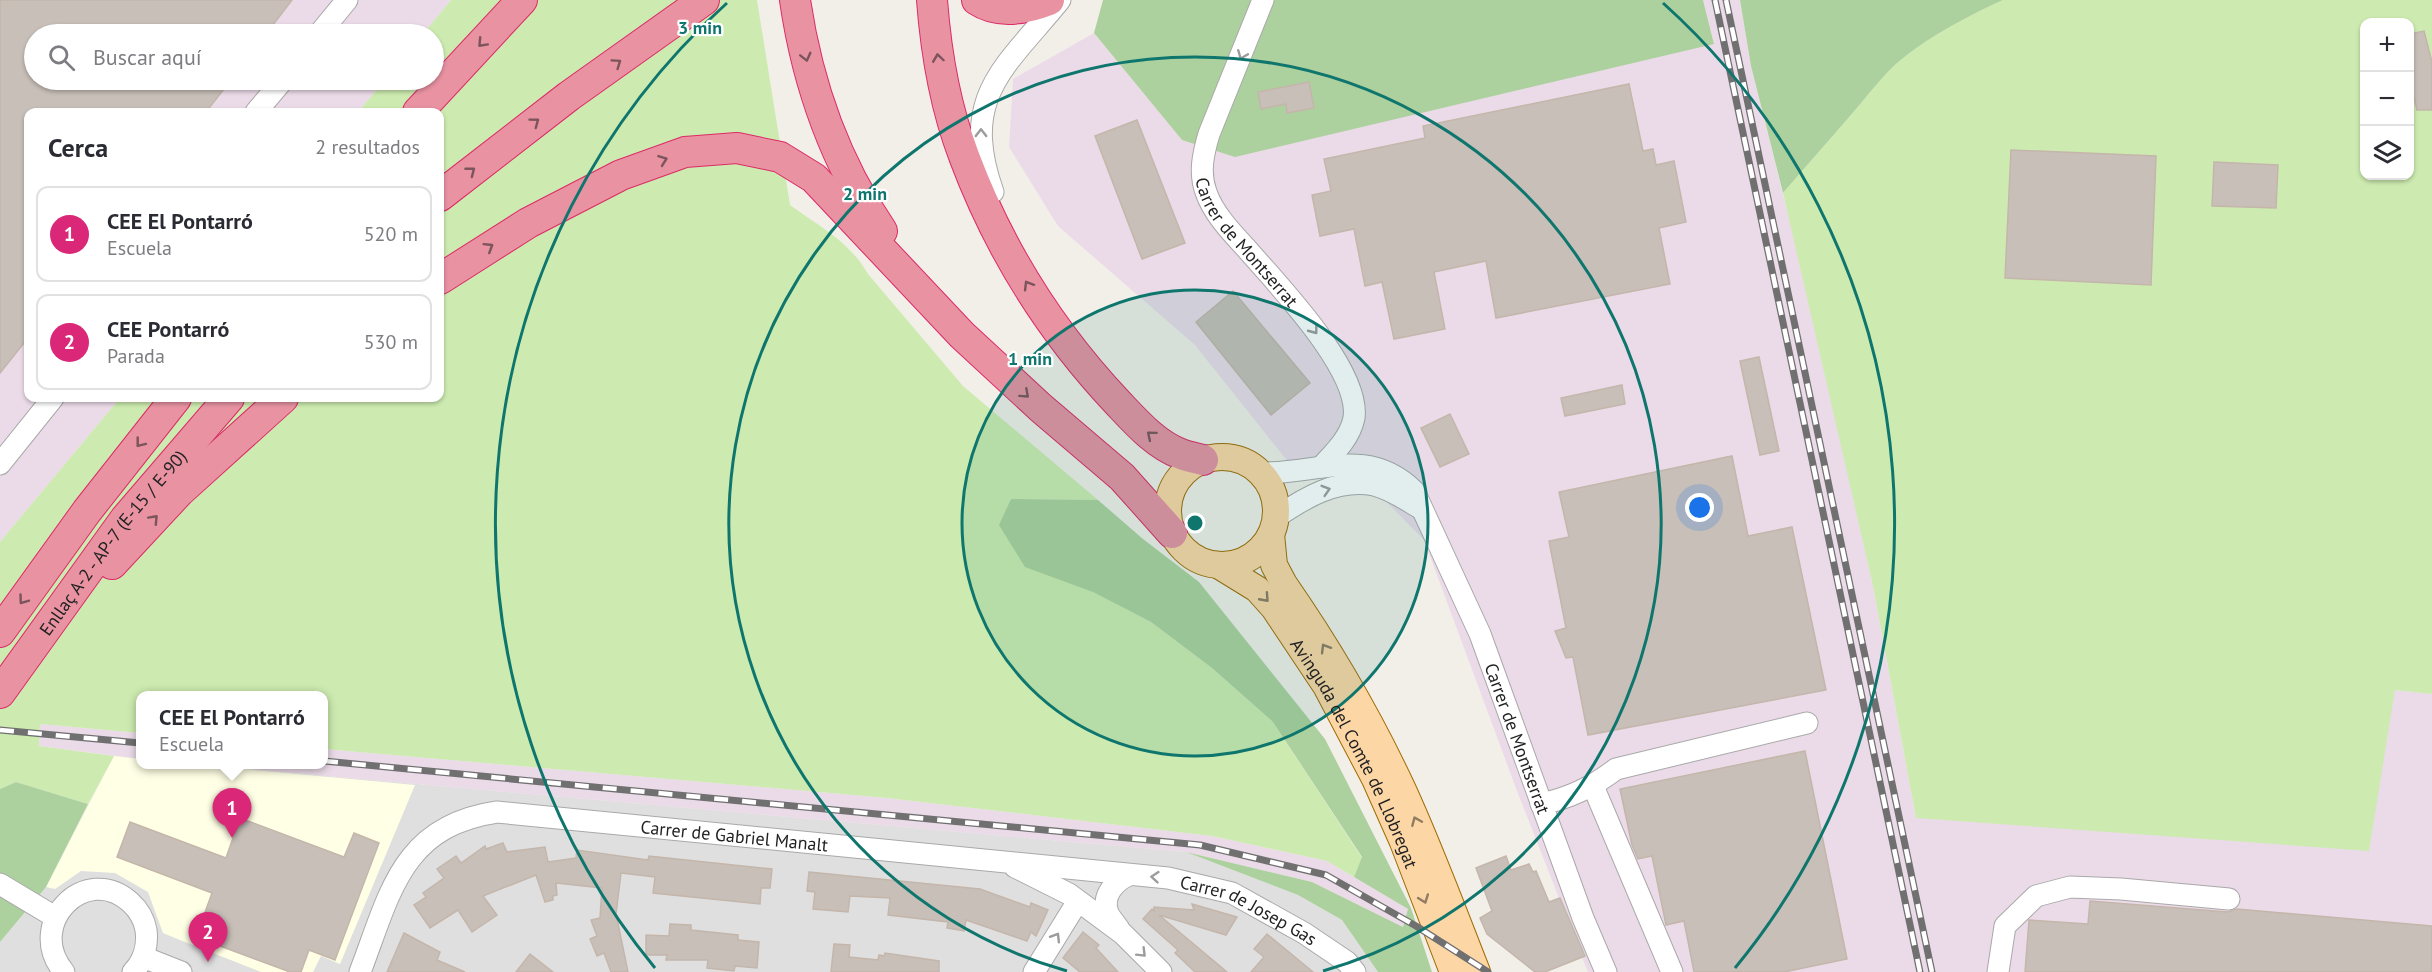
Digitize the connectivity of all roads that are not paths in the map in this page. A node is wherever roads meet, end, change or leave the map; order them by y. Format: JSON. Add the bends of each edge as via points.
{"nodes":[{"id":1,"x":347,"y":0,"type":"edge"},
{"id":2,"x":522,"y":0,"type":"edge"},
{"id":3,"x":704,"y":0,"type":"edge"},
{"id":4,"x":795,"y":0,"type":"edge"},
{"id":5,"x":932,"y":0,"type":"edge"},
{"id":6,"x":977,"y":0,"type":"edge"},
{"id":7,"x":1049,"y":0,"type":"edge"},
{"id":8,"x":1060,"y":0,"type":"edge"},
{"id":9,"x":1263,"y":0,"type":"edge"},
{"id":10,"x":327,"y":24,"type":"edge"},
{"id":11,"x":444,"y":84,"type":"edge"},
{"id":12,"x":275,"y":90,"type":"edge"},
{"id":13,"x":438,"y":90,"type":"edge"},
{"id":14,"x":259,"y":108,"type":"edge"},
{"id":15,"x":422,"y":108,"type":"edge"},
{"id":16,"x":444,"y":193,"type":"edge"},
{"id":17,"x":1007,"y":250,"type":"junction"},
{"id":18,"x":444,"y":276,"type":"edge"},
{"id":19,"x":952,"y":325,"type":"junction"},
{"id":20,"x":50,"y":402,"type":"edge"},
{"id":21,"x":173,"y":402,"type":"edge"},
{"id":22,"x":226,"y":402,"type":"edge"},
{"id":23,"x":279,"y":402,"type":"edge"},
{"id":24,"x":1203,"y":460,"type":"junction"},
{"id":25,"x":0,"y":464,"type":"edge"},
{"id":26,"x":1321,"y":467,"type":"junction"},
{"id":27,"x":1261,"y":473,"type":"junction"},
{"id":28,"x":1420,"y":508,"type":"junction"},
{"id":29,"x":1273,"y":526,"type":"junction"},
{"id":30,"x":1172,"y":532,"type":"junction"},
{"id":31,"x":1218,"y":565,"type":"junction"},
{"id":32,"x":0,"y":632,"type":"edge"},
{"id":33,"x":28,"y":654,"type":"junction"},
{"id":34,"x":0,"y":693,"type":"edge"},
{"id":35,"x":1807,"y":723,"type":"dead end"},
{"id":36,"x":1593,"y":786,"type":"junction"},
{"id":37,"x":1541,"y":804,"type":"junction"},
{"id":38,"x":1004,"y":862,"type":"junction"},
{"id":39,"x":1129,"y":875,"type":"junction"},
{"id":40,"x":0,"y":884,"type":"edge"},
{"id":41,"x":2229,"y":899,"type":"dead end"},
{"id":42,"x":1078,"y":901,"type":"junction"},
{"id":43,"x":55,"y":917,"type":"junction"},
{"id":44,"x":1123,"y":934,"type":"junction"},
{"id":45,"x":138,"y":965,"type":"edge"},
{"id":46,"x":64,"y":972,"type":"edge"},
{"id":47,"x":182,"y":972,"type":"edge"},
{"id":48,"x":360,"y":972,"type":"edge"},
{"id":49,"x":1034,"y":972,"type":"edge"},
{"id":50,"x":1161,"y":972,"type":"edge"},
{"id":51,"x":1355,"y":972,"type":"edge"},
{"id":52,"x":1453,"y":972,"type":"edge"},
{"id":53,"x":1477,"y":972,"type":"edge"},
{"id":54,"x":1606,"y":972,"type":"edge"},
{"id":55,"x":1672,"y":972,"type":"edge"},
{"id":56,"x":1998,"y":972,"type":"edge"}],
"edges":[{"from":1,"to":10,"type":"street"},
{"from":2,"to":11,"type":"highway","one_way":true},
{"from":16,"to":3,"type":"highway","one_way":true,"via":[[569,96]]},
{"from":4,"to":19,"type":"highway","one_way":true,"via":[[806,58],[842,160],[880,228]]},
{"from":17,"to":5,"type":"highway","one_way":true,"via":[[986,210],[955,129],[940,75]]},
{"from":6,"to":7,"type":"highway","via":[[1009,9]]},
{"from":17,"to":8,"type":"street","one_way":true,"via":[[1006,229],[985,168],[982,114],[1000,71]]},
{"from":9,"to":26,"type":"street","name":"Carrer de Montserrat","one_way":true,"via":[[1209,134],[1202,177],[1207,195],[1224,222],[1311,325],[1341,367],[1353,401],[1354,419],[1344,441]]},
{"from":12,"to":14,"type":"street"},
{"from":13,"to":15,"type":"highway","one_way":true},
{"from":24,"to":17,"type":"highway","one_way":true,"via":[[1182,455],[1156,439],[1114,399],[1072,351]]},
{"from":18,"to":19,"type":"highway","one_way":true,"via":[[528,223],[621,175],[685,152],[737,148],[780,157],[814,178]]},
{"from":19,"to":30,"type":"highway","one_way":true,"via":[[1122,477]]},
{"from":20,"to":25,"type":"street"},
{"from":21,"to":32,"type":"highway","name":"Enllaç A-2 - AP-7 (E-15 / E-90)","one_way":true,"via":[[87,511]]},
{"from":22,"to":33,"type":"highway","name":"Enllaç A-2 - AP-7 (E-15 / E-90)","via":[[125,519]]},
{"from":33,"to":23,"type":"highway","one_way":true,"via":[[179,492]]},
{"from":24,"to":27,"type":"main road","via":[[1230,457]]},
{"from":24,"to":30,"type":"main road","via":[[1190,467],[1172,490],[1168,504]]},
{"from":26,"to":27,"type":"street","name":"Carrer de Montserrat"},
{"from":26,"to":28,"type":"street","name":"Carrer de Montserrat","via":[[1377,467],[1401,478],[1414,491]]},
{"from":27,"to":29,"type":"main road","via":[[1275,499]]},
{"from":29,"to":28,"type":"street","one_way":true,"via":[[1299,501],[1322,490],[1346,485],[1374,485]]},
{"from":28,"to":37,"type":"street","name":"Carrer de Montserrat","via":[[1480,634]]},
{"from":29,"to":31,"type":"main road","via":[[1264,544],[1244,561]]},
{"from":53,"to":29,"type":"main road","name":"Avinguda del Comte de Llobregat","one_way":true,"via":[[1403,791],[1355,697],[1274,565]]},
{"from":30,"to":31,"type":"main road","via":[[1190,555]]},
{"from":31,"to":52,"type":"main road","name":"Avinguda del Comte de Llobregat","one_way":true,"via":[[1257,589],[1274,608],[1326,686],[1403,842]]},
{"from":33,"to":34,"type":"highway","name":"Enllaç A-2 - AP-7 (E-15 / E-90)"},
{"from":35,"to":36,"type":"street","via":[[1616,769]]},
{"from":36,"to":37,"type":"street"},
{"from":36,"to":55,"type":"street"},
{"from":37,"to":54,"type":"street","name":"Carrer de Montserrat"},
{"from":38,"to":39,"type":"street","name":"Carrer de Josep Gas"},
{"from":38,"to":42,"type":"street","name":"Carrer de Gabriel Manalt"},
{"from":38,"to":48,"type":"street","name":"Carrer de Gabriel Manalt","via":[[531,815],[476,815],[440,831],[412,855],[395,883]]},
{"from":39,"to":44,"type":"street","via":[[1121,878],[1106,898],[1108,912]]},
{"from":51,"to":39,"type":"street","name":"Carrer de Josep Gas","one_way":true,"via":[[1347,962],[1304,933],[1232,893],[1168,878]]},
{"from":40,"to":43,"type":"street"},
{"from":41,"to":56,"type":"street","via":[[2070,887],[2036,896],[2005,926]]},
{"from":42,"to":44,"type":"street","name":"Carrer de Gabriel Manalt"},
{"from":49,"to":42,"type":"street","one_way":true},
{"from":43,"to":45,"type":"street","via":[[77,895],[93,890],[125,897],[145,923],[147,939]]},
{"from":43,"to":46,"type":"street","via":[[51,946]]},
{"from":44,"to":50,"type":"street","name":"Carrer de Gabriel Manalt","one_way":true},
{"from":45,"to":47,"type":"street"}]}
